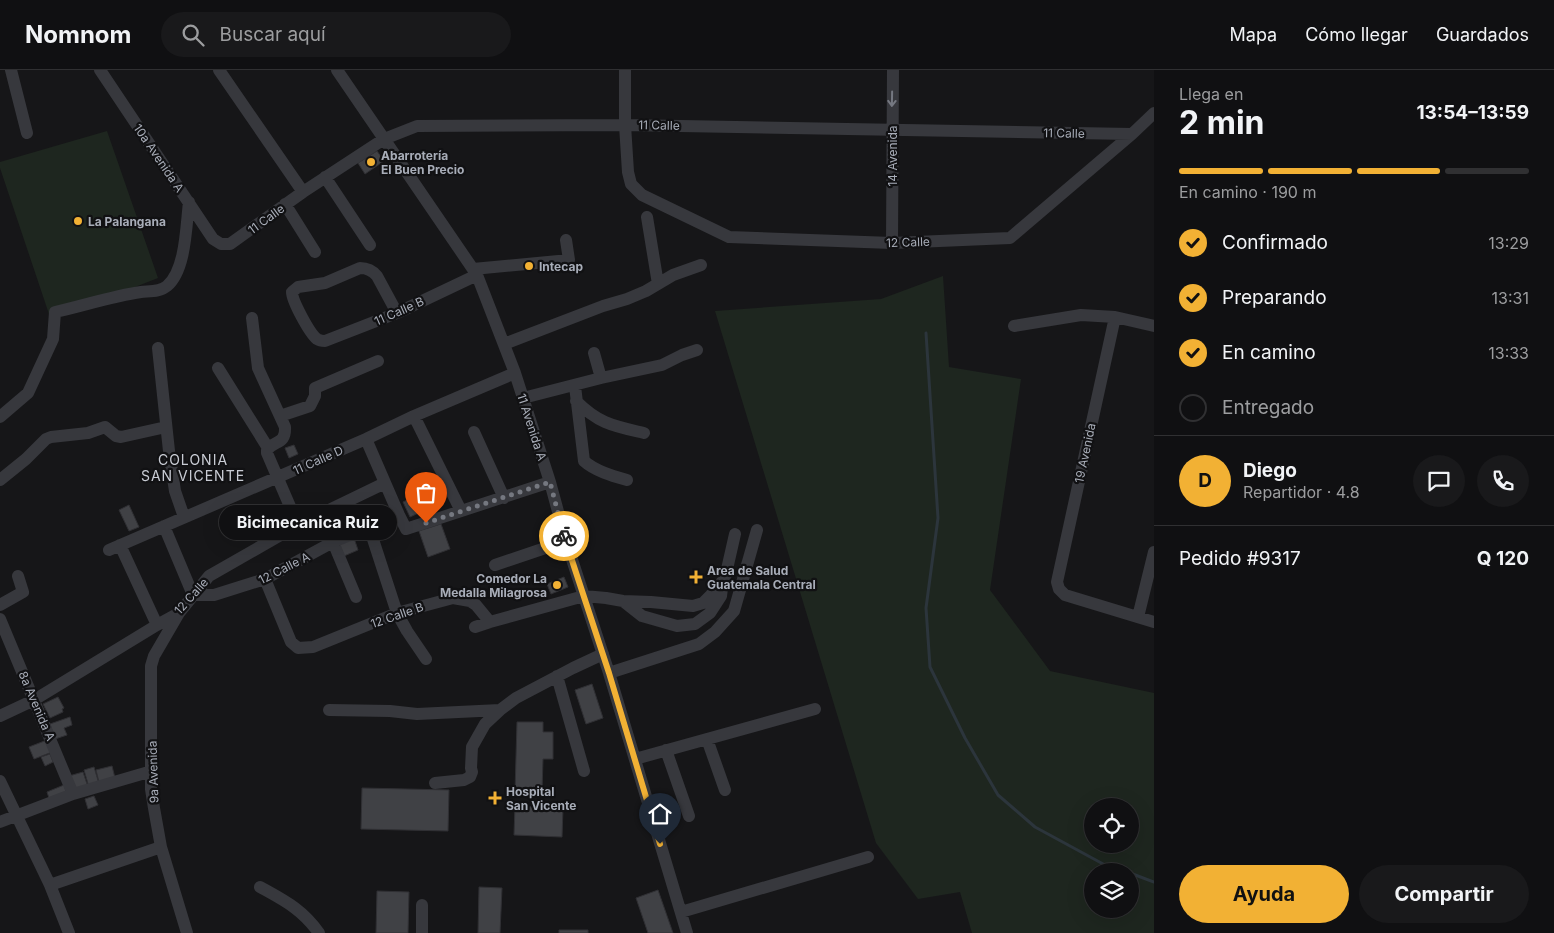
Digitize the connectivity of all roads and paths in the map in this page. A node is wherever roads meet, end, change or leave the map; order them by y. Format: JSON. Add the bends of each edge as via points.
{"nodes":[{"id":1,"x":11,"y":70,"type":"edge"},
{"id":2,"x":100,"y":70,"type":"edge"},
{"id":3,"x":219,"y":70,"type":"edge"},
{"id":4,"x":337,"y":70,"type":"edge"},
{"id":5,"x":625,"y":70,"type":"edge"},
{"id":6,"x":893,"y":70,"type":"edge"},
{"id":7,"x":1154,"y":113,"type":"edge"},
{"id":8,"x":625,"y":125,"type":"junction"},
{"id":9,"x":892,"y":129,"type":"junction"},
{"id":10,"x":26,"y":133,"type":"dead end"},
{"id":11,"x":1132,"y":134,"type":"junction"},
{"id":12,"x":384,"y":139,"type":"junction"},
{"id":13,"x":325,"y":178,"type":"junction"},
{"id":14,"x":303,"y":192,"type":"junction"},
{"id":15,"x":189,"y":202,"type":"junction"},
{"id":16,"x":285,"y":204,"type":"junction"},
{"id":17,"x":647,"y":217,"type":"dead end"},
{"id":18,"x":566,"y":240,"type":"dead end"},
{"id":19,"x":892,"y":243,"type":"junction"},
{"id":20,"x":221,"y":244,"type":"joint"},
{"id":21,"x":370,"y":245,"type":"dead end"},
{"id":22,"x":315,"y":252,"type":"dead end"},
{"id":23,"x":701,"y":265,"type":"dead end"},
{"id":24,"x":475,"y":272,"type":"junction"},
{"id":25,"x":658,"y":284,"type":"junction"},
{"id":26,"x":396,"y":313,"type":"junction"},
{"id":27,"x":1115,"y":317,"type":"junction"},
{"id":28,"x":252,"y":318,"type":"dead end"},
{"id":29,"x":1014,"y":326,"type":"dead end"},
{"id":30,"x":1154,"y":326,"type":"edge"},
{"id":31,"x":504,"y":344,"type":"junction"},
{"id":32,"x":158,"y":348,"type":"dead end"},
{"id":33,"x":697,"y":350,"type":"dead end"},
{"id":34,"x":594,"y":353,"type":"dead end"},
{"id":35,"x":378,"y":361,"type":"dead end"},
{"id":36,"x":218,"y":368,"type":"dead end"},
{"id":37,"x":515,"y":373,"type":"junction"},
{"id":38,"x":601,"y":378,"type":"junction"},
{"id":39,"x":574,"y":386,"type":"junction"},
{"id":40,"x":523,"y":398,"type":"junction"},
{"id":41,"x":576,"y":401,"type":"junction"},
{"id":42,"x":280,"y":416,"type":"junction"},
{"id":43,"x":414,"y":416,"type":"junction"},
{"id":44,"x":0,"y":417,"type":"edge"},
{"id":45,"x":166,"y":428,"type":"junction"},
{"id":46,"x":474,"y":432,"type":"dead end"},
{"id":47,"x":644,"y":433,"type":"dead end"},
{"id":48,"x":366,"y":439,"type":"junction"},
{"id":49,"x":268,"y":448,"type":"junction"},
{"id":50,"x":278,"y":478,"type":"junction"},
{"id":51,"x":0,"y":480,"type":"edge"},
{"id":52,"x":627,"y":480,"type":"dead end"},
{"id":53,"x":550,"y":482,"type":"junction"},
{"id":54,"x":385,"y":483,"type":"junction"},
{"id":55,"x":504,"y":498,"type":"junction"},
{"id":56,"x":461,"y":511,"type":"junction"},
{"id":57,"x":398,"y":515,"type":"junction"},
{"id":58,"x":184,"y":517,"type":"junction"},
{"id":59,"x":298,"y":525,"type":"junction"},
{"id":60,"x":164,"y":526,"type":"junction"},
{"id":61,"x":369,"y":527,"type":"junction"},
{"id":62,"x":758,"y":530,"type":"dead end"},
{"id":63,"x":735,"y":534,"type":"dead end"},
{"id":64,"x":566,"y":541,"type":"junction"},
{"id":65,"x":333,"y":542,"type":"junction"},
{"id":66,"x":1154,"y":552,"type":"edge"},
{"id":67,"x":495,"y":565,"type":"dead end"},
{"id":68,"x":18,"y":576,"type":"dead end"},
{"id":69,"x":725,"y":578,"type":"junction"},
{"id":70,"x":265,"y":579,"type":"junction"},
{"id":71,"x":193,"y":595,"type":"junction"},
{"id":72,"x":584,"y":596,"type":"junction"},
{"id":73,"x":356,"y":597,"type":"dead end"},
{"id":74,"x":623,"y":601,"type":"junction"},
{"id":75,"x":0,"y":604,"type":"edge"},
{"id":76,"x":397,"y":613,"type":"junction"},
{"id":77,"x":179,"y":614,"type":"junction"},
{"id":78,"x":1138,"y":617,"type":"junction"},
{"id":79,"x":0,"y":619,"type":"edge"},
{"id":80,"x":490,"y":622,"type":"junction"},
{"id":81,"x":1154,"y":622,"type":"edge"},
{"id":82,"x":157,"y":625,"type":"junction"},
{"id":83,"x":475,"y":627,"type":"dead end"},
{"id":84,"x":602,"y":654,"type":"junction"},
{"id":85,"x":426,"y":659,"type":"dead end"},
{"id":86,"x":609,"y":673,"type":"junction"},
{"id":87,"x":557,"y":676,"type":"junction"},
{"id":88,"x":34,"y":700,"type":"junction"},
{"id":89,"x":329,"y":710,"type":"dead end"},
{"id":90,"x":500,"y":710,"type":"junction"},
{"id":91,"x":815,"y":710,"type":"dead end"},
{"id":92,"x":0,"y":716,"type":"edge"},
{"id":93,"x":707,"y":739,"type":"junction"},
{"id":94,"x":666,"y":750,"type":"junction"},
{"id":95,"x":635,"y":759,"type":"junction"},
{"id":96,"x":152,"y":771,"type":"junction"},
{"id":97,"x":584,"y":771,"type":"dead end"},
{"id":98,"x":0,"y":781,"type":"edge"},
{"id":99,"x":434,"y":783,"type":"dead end"},
{"id":100,"x":725,"y":790,"type":"dead end"},
{"id":101,"x":73,"y":794,"type":"junction"},
{"id":102,"x":689,"y":816,"type":"dead end"},
{"id":103,"x":17,"y":817,"type":"junction"},
{"id":104,"x":0,"y":822,"type":"edge"},
{"id":105,"x":161,"y":847,"type":"junction"},
{"id":106,"x":868,"y":857,"type":"dead end"},
{"id":107,"x":50,"y":885,"type":"junction"},
{"id":108,"x":260,"y":887,"type":"dead end"},
{"id":109,"x":422,"y":905,"type":"dead end"},
{"id":110,"x":681,"y":912,"type":"junction"},
{"id":111,"x":312,"y":927,"type":"edge"},
{"id":112,"x":69,"y":933,"type":"edge"},
{"id":113,"x":187,"y":933,"type":"edge"},
{"id":114,"x":319,"y":933,"type":"edge"},
{"id":115,"x":422,"y":933,"type":"edge"},
{"id":116,"x":687,"y":933,"type":"edge"}],
"edges":[{"from":1,"to":10,"type":"street"},
{"from":2,"to":15,"type":"street","name":"10a Avenida A"},
{"from":3,"to":14,"type":"street"},
{"from":4,"to":12,"type":"street","name":"11 Avenida A"},
{"from":5,"to":8,"type":"street"},
{"from":6,"to":9,"type":"street","name":"14 Avenida","one_way":true},
{"from":7,"to":11,"type":"street","name":"12 Calle"},
{"from":8,"to":9,"type":"street","name":"11 Calle"},
{"from":8,"to":12,"type":"street","name":"11 Calle","via":[[417,126]]},
{"from":8,"to":19,"type":"street","name":"12 Calle","via":[[631,184],[642,195],[730,237]]},
{"from":9,"to":11,"type":"street","name":"11 Calle"},
{"from":9,"to":19,"type":"street","name":"14 Avenida"},
{"from":11,"to":19,"type":"street","name":"12 Calle","via":[[1010,238]]},
{"from":12,"to":13,"type":"street","name":"11 Calle"},
{"from":12,"to":24,"type":"street","name":"11 Avenida A"},
{"from":13,"to":14,"type":"street","name":"11 Calle"},
{"from":13,"to":21,"type":"street"},
{"from":14,"to":16,"type":"street","name":"11 Calle"},
{"from":15,"to":20,"type":"street","name":"10a Avenida A","via":[[213,239]]},
{"from":15,"to":44,"type":"street","via":[[182,255],[168,286],[55,312],[53,339],[28,393]]},
{"from":16,"to":20,"type":"street","name":"11 Calle","via":[[230,244]]},
{"from":16,"to":22,"type":"street"},
{"from":17,"to":25,"type":"street"},
{"from":18,"to":24,"type":"street","name":"11 Calle B","via":[[569,260]]},
{"from":23,"to":25,"type":"street"},
{"from":24,"to":26,"type":"street","name":"11 Calle B"},
{"from":24,"to":31,"type":"street","name":"11 Avenida A"},
{"from":25,"to":31,"type":"street","via":[[627,300]]},
{"from":26,"to":26,"type":"street","name":"11 Calle B","via":[[377,276],[364,268],[325,283],[298,287],[292,292],[293,300],[313,335],[320,341],[330,340]]},
{"from":27,"to":29,"type":"street","via":[[1081,314]]},
{"from":27,"to":30,"type":"street"},
{"from":27,"to":78,"type":"street","name":"19 Avenida","via":[[1058,582],[1065,595]]},
{"from":28,"to":42,"type":"street","via":[[258,368]]},
{"from":31,"to":37,"type":"street","name":"11 Avenida A"},
{"from":32,"to":45,"type":"street"},
{"from":33,"to":38,"type":"street","via":[[662,365]]},
{"from":34,"to":38,"type":"street"},
{"from":35,"to":42,"type":"street","via":[[315,388],[316,396],[310,406]]},
{"from":36,"to":49,"type":"street"},
{"from":37,"to":40,"type":"street","name":"11 Avenida A"},
{"from":37,"to":43,"type":"street","name":"11 Calle D"},
{"from":38,"to":39,"type":"street"},
{"from":39,"to":40,"type":"street"},
{"from":39,"to":41,"type":"street"},
{"from":40,"to":53,"type":"street","name":"11 Avenida A"},
{"from":41,"to":47,"type":"street","via":[[606,424]]},
{"from":41,"to":52,"type":"street","via":[[584,461],[611,476]]},
{"from":42,"to":49,"type":"street","via":[[285,436]]},
{"from":43,"to":48,"type":"street","name":"11 Calle D"},
{"from":43,"to":56,"type":"street"},
{"from":45,"to":51,"type":"street","via":[[122,437],[105,427],[88,433],[51,437]]},
{"from":45,"to":58,"type":"street","via":[[175,491]]},
{"from":46,"to":55,"type":"street"},
{"from":48,"to":50,"type":"street","name":"11 Calle D"},
{"from":48,"to":54,"type":"street"},
{"from":49,"to":50,"type":"street","via":[[267,453]]},
{"from":50,"to":58,"type":"street","name":"11 Calle D"},
{"from":50,"to":59,"type":"street"},
{"from":53,"to":55,"type":"street"},
{"from":53,"to":64,"type":"street","name":"11 Avenida A"},
{"from":54,"to":57,"type":"street"},
{"from":54,"to":59,"type":"street","name":"12 Calle"},
{"from":55,"to":56,"type":"street"},
{"from":56,"to":57,"type":"street","via":[[406,528]]},
{"from":57,"to":61,"type":"street","name":"12 Calle A"},
{"from":58,"to":60,"type":"street","name":"11 Calle D"},
{"from":59,"to":71,"type":"street","name":"12 Calle","via":[[209,576]]},
{"from":60,"to":71,"type":"street"},
{"from":60,"to":82,"type":"street","name":"11 Calle D","via":[[115,547]]},
{"from":61,"to":65,"type":"street","name":"12 Calle A"},
{"from":61,"to":76,"type":"street"},
{"from":62,"to":86,"type":"street","via":[[734,611],[715,632],[699,644]]},
{"from":63,"to":69,"type":"street"},
{"from":64,"to":67,"type":"street"},
{"from":64,"to":72,"type":"street","name":"11 Avenida A"},
{"from":65,"to":70,"type":"street","name":"12 Calle A"},
{"from":65,"to":73,"type":"street"},
{"from":66,"to":78,"type":"street"},
{"from":68,"to":75,"type":"street","via":[[23,592]]},
{"from":69,"to":74,"type":"street","via":[[703,603],[692,606]]},
{"from":69,"to":74,"type":"street","via":[[710,613],[694,624],[677,626],[642,616]]},
{"from":70,"to":71,"type":"street","name":"12 Calle A","via":[[214,595]]},
{"from":70,"to":76,"type":"street","name":"12 Calle B","via":[[291,642],[298,648],[313,647]]},
{"from":71,"to":77,"type":"street","name":"12 Calle"},
{"from":72,"to":74,"type":"street"},
{"from":72,"to":80,"type":"street"},
{"from":72,"to":84,"type":"street","name":"11 Avenida A"},
{"from":76,"to":80,"type":"street","name":"12 Calle B","via":[[453,598],[470,601]]},
{"from":76,"to":85,"type":"street"},
{"from":77,"to":82,"type":"street","name":"12 Calle"},
{"from":77,"to":96,"type":"street","name":"9a Avenida","via":[[151,666]]},
{"from":78,"to":81,"type":"street"},
{"from":79,"to":88,"type":"street","name":"8a Avenida A"},
{"from":80,"to":83,"type":"street"},
{"from":82,"to":88,"type":"street","name":"12 Calle"},
{"from":84,"to":86,"type":"street","name":"11 Avenida A"},
{"from":84,"to":87,"type":"street"},
{"from":86,"to":95,"type":"street","name":"11 Avenida A"},
{"from":87,"to":90,"type":"street"},
{"from":87,"to":97,"type":"street"},
{"from":88,"to":92,"type":"street","name":"12 Calle"},
{"from":88,"to":101,"type":"street","name":"8a Avenida A"},
{"from":89,"to":90,"type":"street","via":[[417,714]]},
{"from":90,"to":99,"type":"street","via":[[485,724],[472,747],[470,777]]},
{"from":91,"to":93,"type":"street"},
{"from":93,"to":94,"type":"street"},
{"from":93,"to":100,"type":"street"},
{"from":94,"to":95,"type":"street"},
{"from":94,"to":102,"type":"street"},
{"from":95,"to":110,"type":"street","name":"11 Avenida A"},
{"from":96,"to":101,"type":"street"},
{"from":96,"to":105,"type":"street","name":"9a Avenida","via":[[151,789]]},
{"from":98,"to":103,"type":"street"},
{"from":101,"to":103,"type":"street"},
{"from":103,"to":104,"type":"street"},
{"from":103,"to":107,"type":"street"},
{"from":105,"to":107,"type":"street"},
{"from":105,"to":113,"type":"street","name":"9a Avenida"},
{"from":106,"to":110,"type":"street"},
{"from":107,"to":112,"type":"street"},
{"from":108,"to":111,"type":"street","via":[[297,908]]},
{"from":109,"to":115,"type":"street"},
{"from":110,"to":116,"type":"street","name":"11 Avenida A"},
{"from":111,"to":114,"type":"street"}]}
